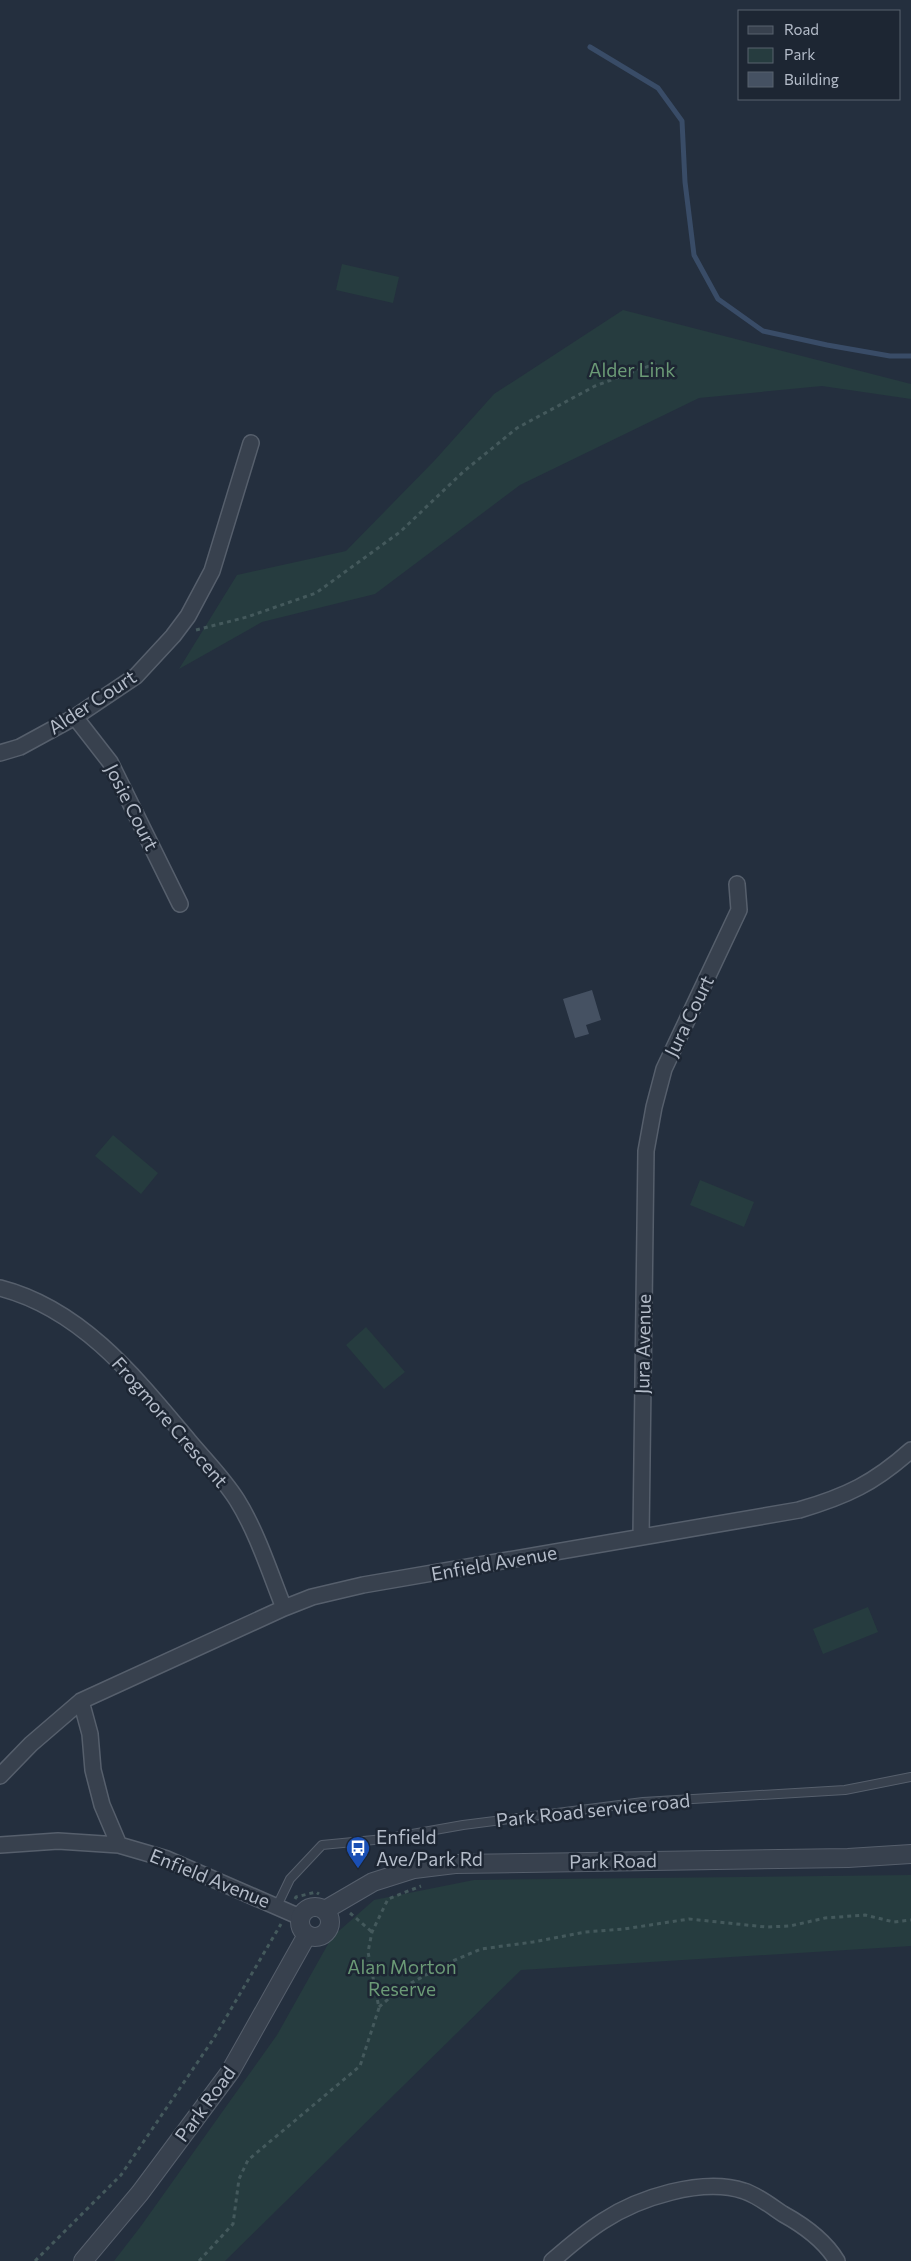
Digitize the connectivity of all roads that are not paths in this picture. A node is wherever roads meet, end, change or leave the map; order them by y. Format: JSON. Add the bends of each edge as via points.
{"nodes":[{"id":1,"x":251,"y":443,"type":"dead end"},
{"id":2,"x":75,"y":717,"type":"junction"},
{"id":3,"x":0,"y":753,"type":"edge"},
{"id":4,"x":737,"y":884,"type":"dead end"},
{"id":5,"x":180,"y":904,"type":"dead end"},
{"id":6,"x":646,"y":1152,"type":"joint"},
{"id":7,"x":0,"y":1288,"type":"edge"},
{"id":8,"x":911,"y":1450,"type":"edge"},
{"id":9,"x":641,"y":1537,"type":"junction"},
{"id":10,"x":284,"y":1608,"type":"junction"},
{"id":11,"x":81,"y":1701,"type":"junction"},
{"id":12,"x":0,"y":1776,"type":"edge"},
{"id":13,"x":911,"y":1777,"type":"edge"},
{"id":14,"x":4,"y":1843,"type":"edge"},
{"id":15,"x":119,"y":1844,"type":"junction"},
{"id":16,"x":911,"y":1854,"type":"edge"},
{"id":17,"x":331,"y":1907,"type":"junction"},
{"id":18,"x":288,"y":1911,"type":"junction"},
{"id":19,"x":306,"y":1935,"type":"junction"},
{"id":20,"x":83,"y":2261,"type":"edge"},
{"id":21,"x":552,"y":2261,"type":"edge"},
{"id":22,"x":837,"y":2261,"type":"edge"}],
"edges":[{"from":1,"to":2,"type":"street","name":"Alder Court","via":[[212,571],[188,616],[174,636],[136,676]]},
{"from":2,"to":3,"type":"street","name":"Alder Court","via":[[20,747]]},
{"from":2,"to":5,"type":"street","name":"Josie Court","via":[[110,762]]},
{"from":4,"to":6,"type":"street","name":"Jura Court","via":[[739,910],[664,1069]]},
{"from":6,"to":9,"type":"street","name":"Jura Avenue"},
{"from":7,"to":10,"type":"street","name":"Frogmore Crescent","via":[[59,1314],[91,1337],[143,1386],[237,1501]]},
{"from":8,"to":9,"type":"street","name":"Enfield Avenue","via":[[864,1486],[830,1501],[799,1510]]},
{"from":9,"to":10,"type":"street","name":"Enfield Avenue","via":[[363,1585]]},
{"from":10,"to":11,"type":"street","name":"Enfield Avenue"},
{"from":11,"to":12,"type":"street","name":"Enfield Avenue"},
{"from":11,"to":15,"type":"street","via":[[102,1805]]},
{"from":13,"to":18,"type":"lane","name":"Park Road service road","via":[[846,1790],[643,1802],[322,1845],[290,1880]]},
{"from":14,"to":15,"type":"street","name":"Enfield Avenue"},
{"from":15,"to":18,"type":"street","name":"Enfield Avenue","via":[[167,1859]]},
{"from":16,"to":17,"type":"street","name":"Park Road","via":[[848,1858],[455,1864],[414,1869],[373,1882]]},
{"from":17,"to":18,"type":"street"},
{"from":17,"to":19,"type":"street","via":[[326,1933],[316,1938]]},
{"from":18,"to":19,"type":"street"},
{"from":19,"to":20,"type":"street","name":"Park Road","via":[[230,2072],[140,2193]]},
{"from":21,"to":22,"type":"street","via":[[574,2241],[615,2213],[660,2196],[702,2186],[744,2191],[754,2196],[813,2235]]}]}
